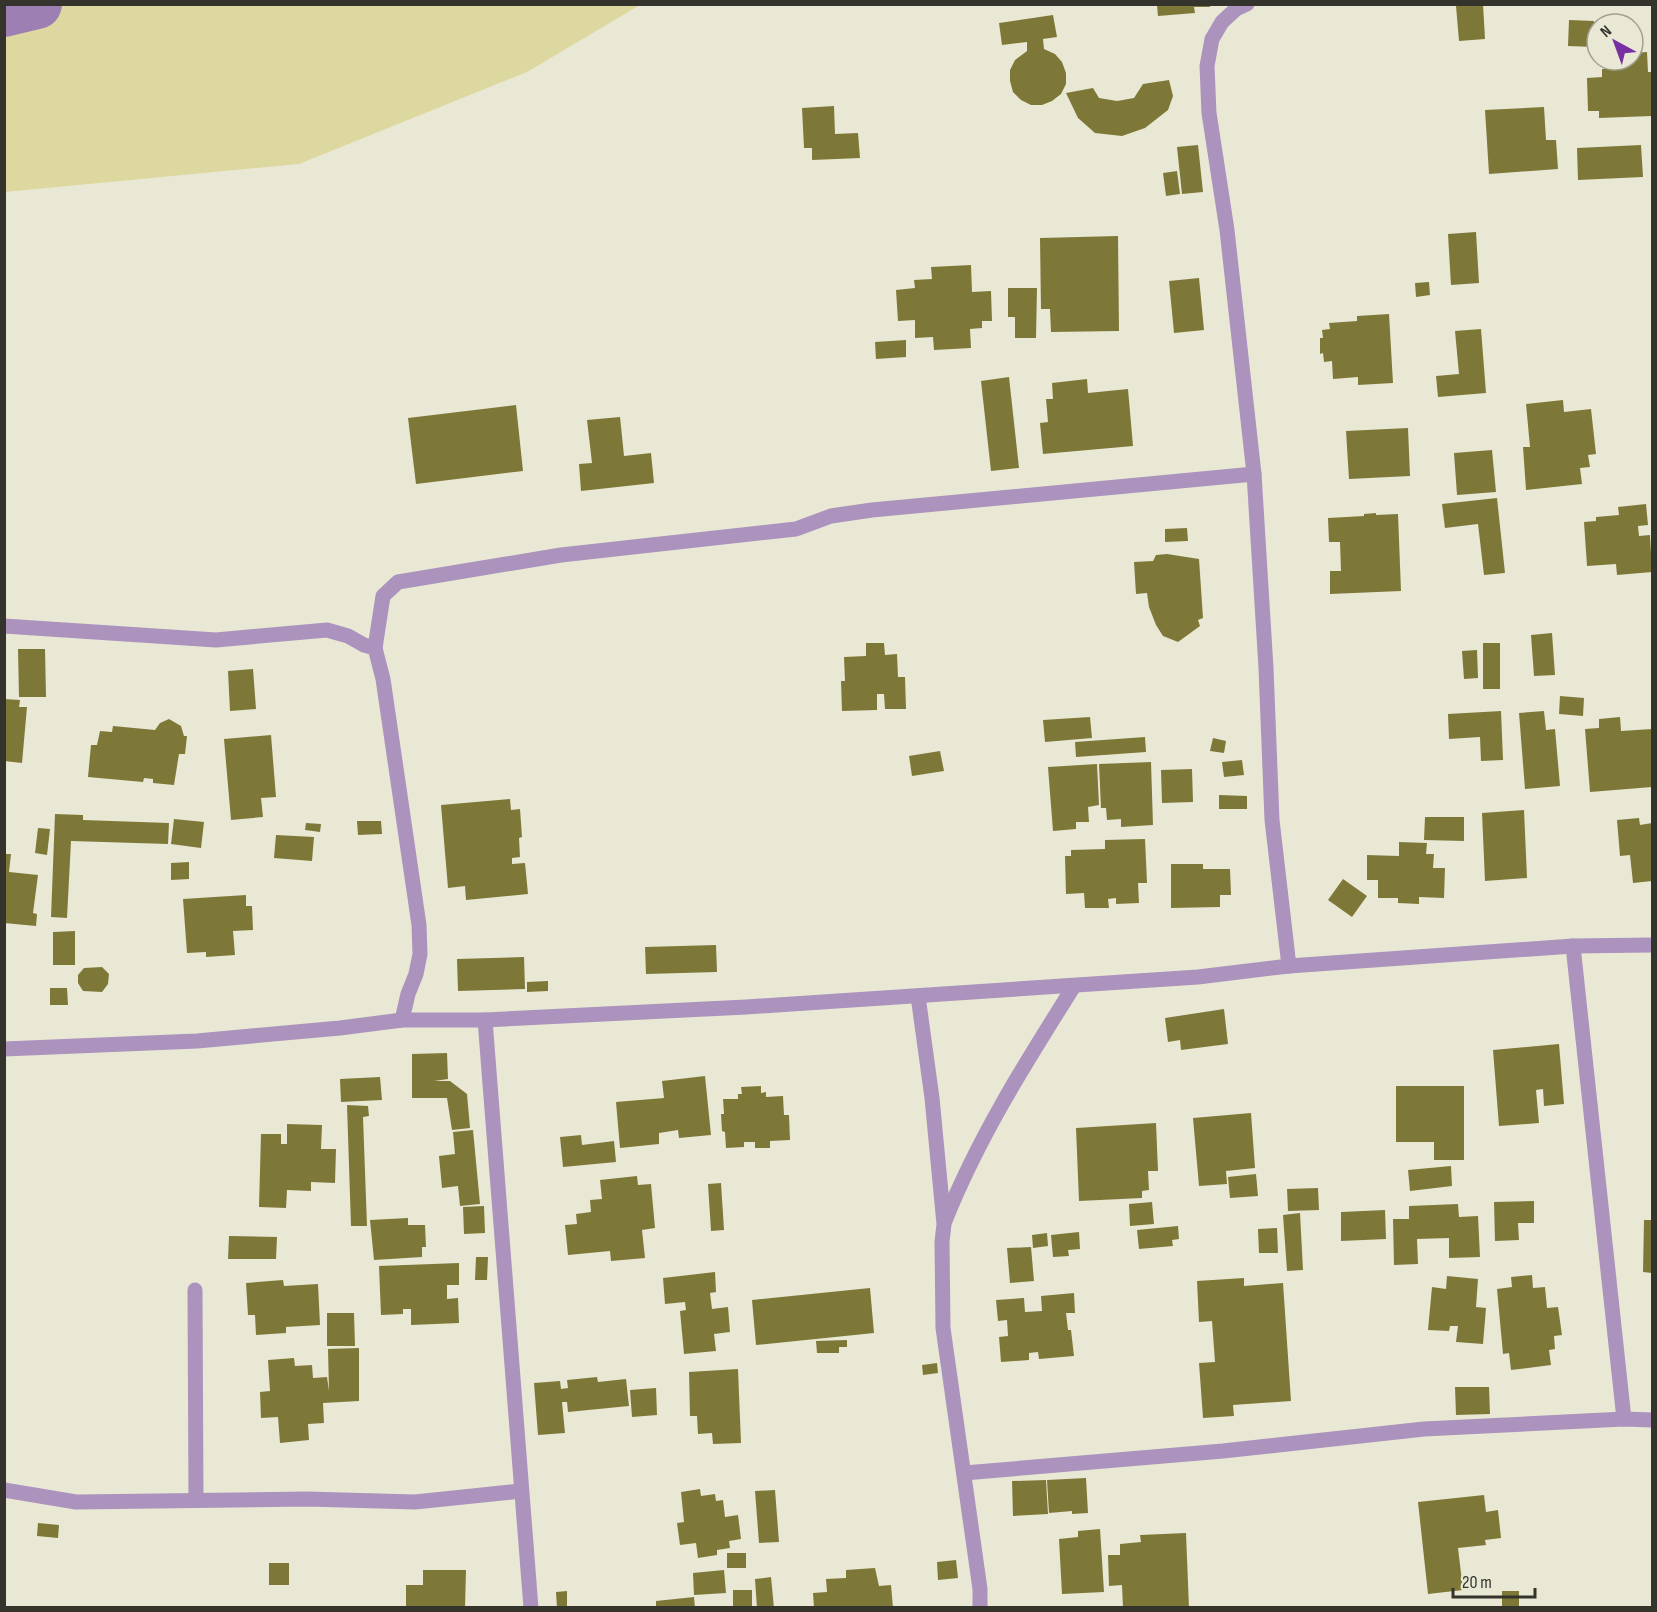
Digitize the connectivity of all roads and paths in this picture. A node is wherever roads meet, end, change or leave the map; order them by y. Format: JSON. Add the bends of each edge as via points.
{"nodes":[{"id":1,"x":1247,"y":4,"type":"edge"},
{"id":2,"x":1254,"y":474,"type":"junction"},
{"id":3,"x":4,"y":626,"type":"edge"},
{"id":4,"x":375,"y":648,"type":"junction"},
{"id":5,"x":1653,"y":945,"type":"edge"},
{"id":6,"x":1573,"y":946,"type":"junction"},
{"id":7,"x":1289,"y":966,"type":"junction"},
{"id":8,"x":1074,"y":986,"type":"junction"},
{"id":9,"x":918,"y":996,"type":"junction"},
{"id":10,"x":402,"y":1020,"type":"junction"},
{"id":11,"x":485,"y":1020,"type":"junction"},
{"id":12,"x":4,"y":1049,"type":"edge"},
{"id":13,"x":944,"y":1224,"type":"junction"},
{"id":14,"x":195,"y":1290,"type":"dead end"},
{"id":15,"x":1624,"y":1419,"type":"junction"},
{"id":16,"x":1653,"y":1420,"type":"edge"},
{"id":17,"x":964,"y":1473,"type":"junction"},
{"id":18,"x":4,"y":1490,"type":"edge"},
{"id":19,"x":522,"y":1491,"type":"junction"},
{"id":20,"x":196,"y":1500,"type":"junction"},
{"id":21,"x":531,"y":1608,"type":"edge"},
{"id":22,"x":980,"y":1608,"type":"edge"}],
"edges":[{"from":1,"to":2,"type":"street","via":[[1222,22],[1212,39],[1207,66],[1209,113],[1227,230]]},
{"from":2,"to":4,"type":"street","via":[[872,510],[831,516],[796,529],[561,555],[398,582],[383,596]]},
{"from":2,"to":7,"type":"street","via":[[1272,820]]},
{"from":3,"to":4,"type":"street","via":[[216,640],[327,630]]},
{"from":4,"to":10,"type":"street","via":[[383,679],[419,925],[420,954]]},
{"from":5,"to":6,"type":"street"},
{"from":6,"to":7,"type":"street"},
{"from":6,"to":15,"type":"street"},
{"from":7,"to":8,"type":"street"},
{"from":8,"to":9,"type":"street"},
{"from":8,"to":13,"type":"street","via":[[1018,1075]]},
{"from":9,"to":11,"type":"street"},
{"from":9,"to":13,"type":"street"},
{"from":10,"to":11,"type":"street"},
{"from":10,"to":12,"type":"street","via":[[197,1041]]},
{"from":11,"to":19,"type":"street"},
{"from":13,"to":17,"type":"street","via":[[943,1328]]},
{"from":14,"to":20,"type":"street"},
{"from":15,"to":16,"type":"street"},
{"from":15,"to":17,"type":"street","via":[[1424,1430]]},
{"from":17,"to":22,"type":"street"},
{"from":18,"to":20,"type":"street","via":[[76,1502]]},
{"from":19,"to":20,"type":"street","via":[[415,1502]]},
{"from":19,"to":21,"type":"street"}]}
